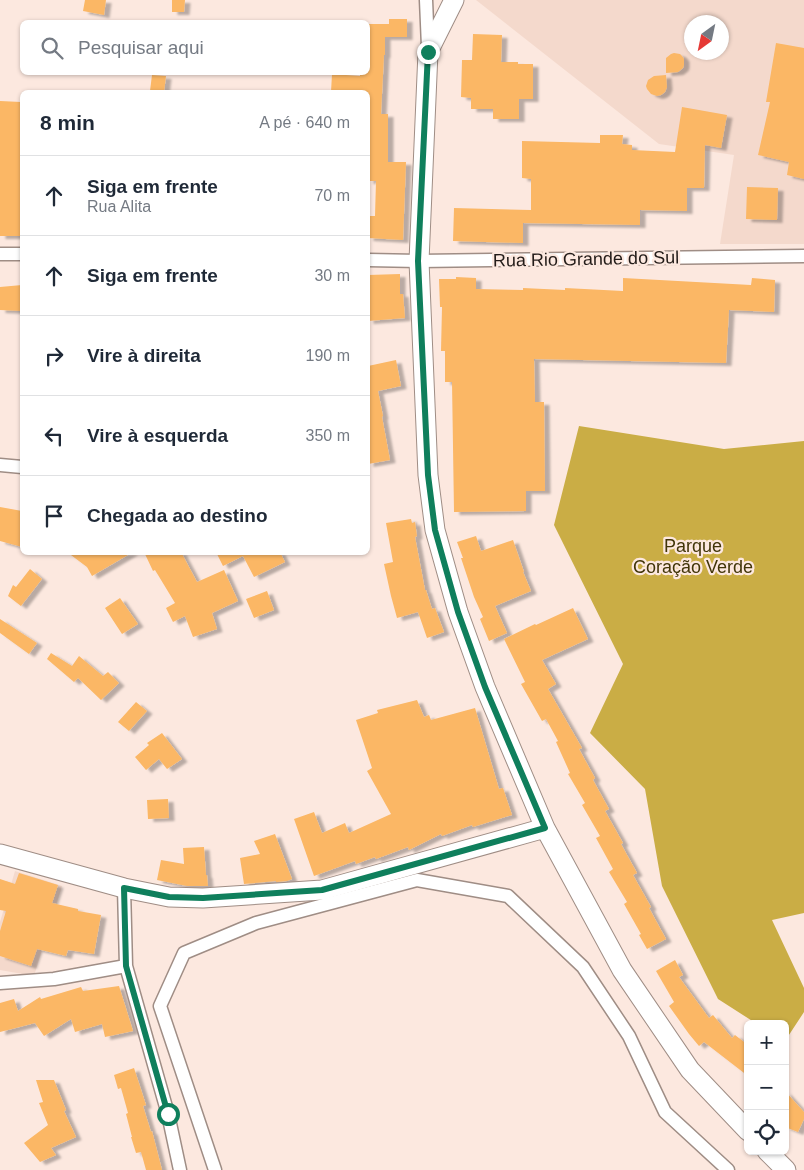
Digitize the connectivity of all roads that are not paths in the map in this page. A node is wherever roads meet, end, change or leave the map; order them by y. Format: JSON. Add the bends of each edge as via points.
{"nodes":[{"id":1,"x":426,"y":0,"type":"edge"},
{"id":2,"x":454,"y":0,"type":"edge"},
{"id":3,"x":428,"y":52,"type":"junction"},
{"id":4,"x":0,"y":254,"type":"edge"},
{"id":5,"x":20,"y":254,"type":"edge"},
{"id":6,"x":804,"y":256,"type":"edge"},
{"id":7,"x":370,"y":260,"type":"edge"},
{"id":8,"x":418,"y":261,"type":"junction"},
{"id":9,"x":0,"y":465,"type":"edge"},
{"id":10,"x":20,"y":467,"type":"edge"},
{"id":11,"x":545,"y":828,"type":"junction"},
{"id":12,"x":0,"y":854,"type":"edge"},
{"id":13,"x":124,"y":888,"type":"junction"},
{"id":14,"x":126,"y":966,"type":"junction"},
{"id":15,"x":0,"y":983,"type":"edge"},
{"id":16,"x":744,"y":1127,"type":"edge"},
{"id":17,"x":771,"y":1155,"type":"edge"},
{"id":18,"x":180,"y":1170,"type":"edge"},
{"id":19,"x":214,"y":1170,"type":"edge"},
{"id":20,"x":728,"y":1170,"type":"edge"},
{"id":21,"x":786,"y":1170,"type":"edge"}],
"edges":[{"from":1,"to":3,"type":"street"},
{"from":2,"to":3,"type":"main road"},
{"from":3,"to":8,"type":"main road"},
{"from":4,"to":5,"type":"street"},
{"from":6,"to":8,"type":"street","name":"Rua Rio Grande do Sul"},
{"from":7,"to":8,"type":"street","name":"Rua Rio Grande do Sul"},
{"from":8,"to":11,"type":"main road","via":[[428,475],[435,530],[458,612],[482,678]]},
{"from":9,"to":10,"type":"street"},
{"from":11,"to":13,"type":"main road","via":[[322,890],[203,898],[169,897]]},
{"from":11,"to":16,"type":"main road","via":[[627,978],[690,1070]]},
{"from":12,"to":13,"type":"main road"},
{"from":13,"to":14,"type":"street"},
{"from":14,"to":15,"type":"street","via":[[54,979]]},
{"from":14,"to":18,"type":"street","via":[[168,1114]]},
{"from":17,"to":21,"type":"main road"},
{"from":19,"to":20,"type":"street","via":[[160,1006],[184,953],[256,923],[417,880],[508,896],[583,967],[629,1036],[665,1112]]}]}
